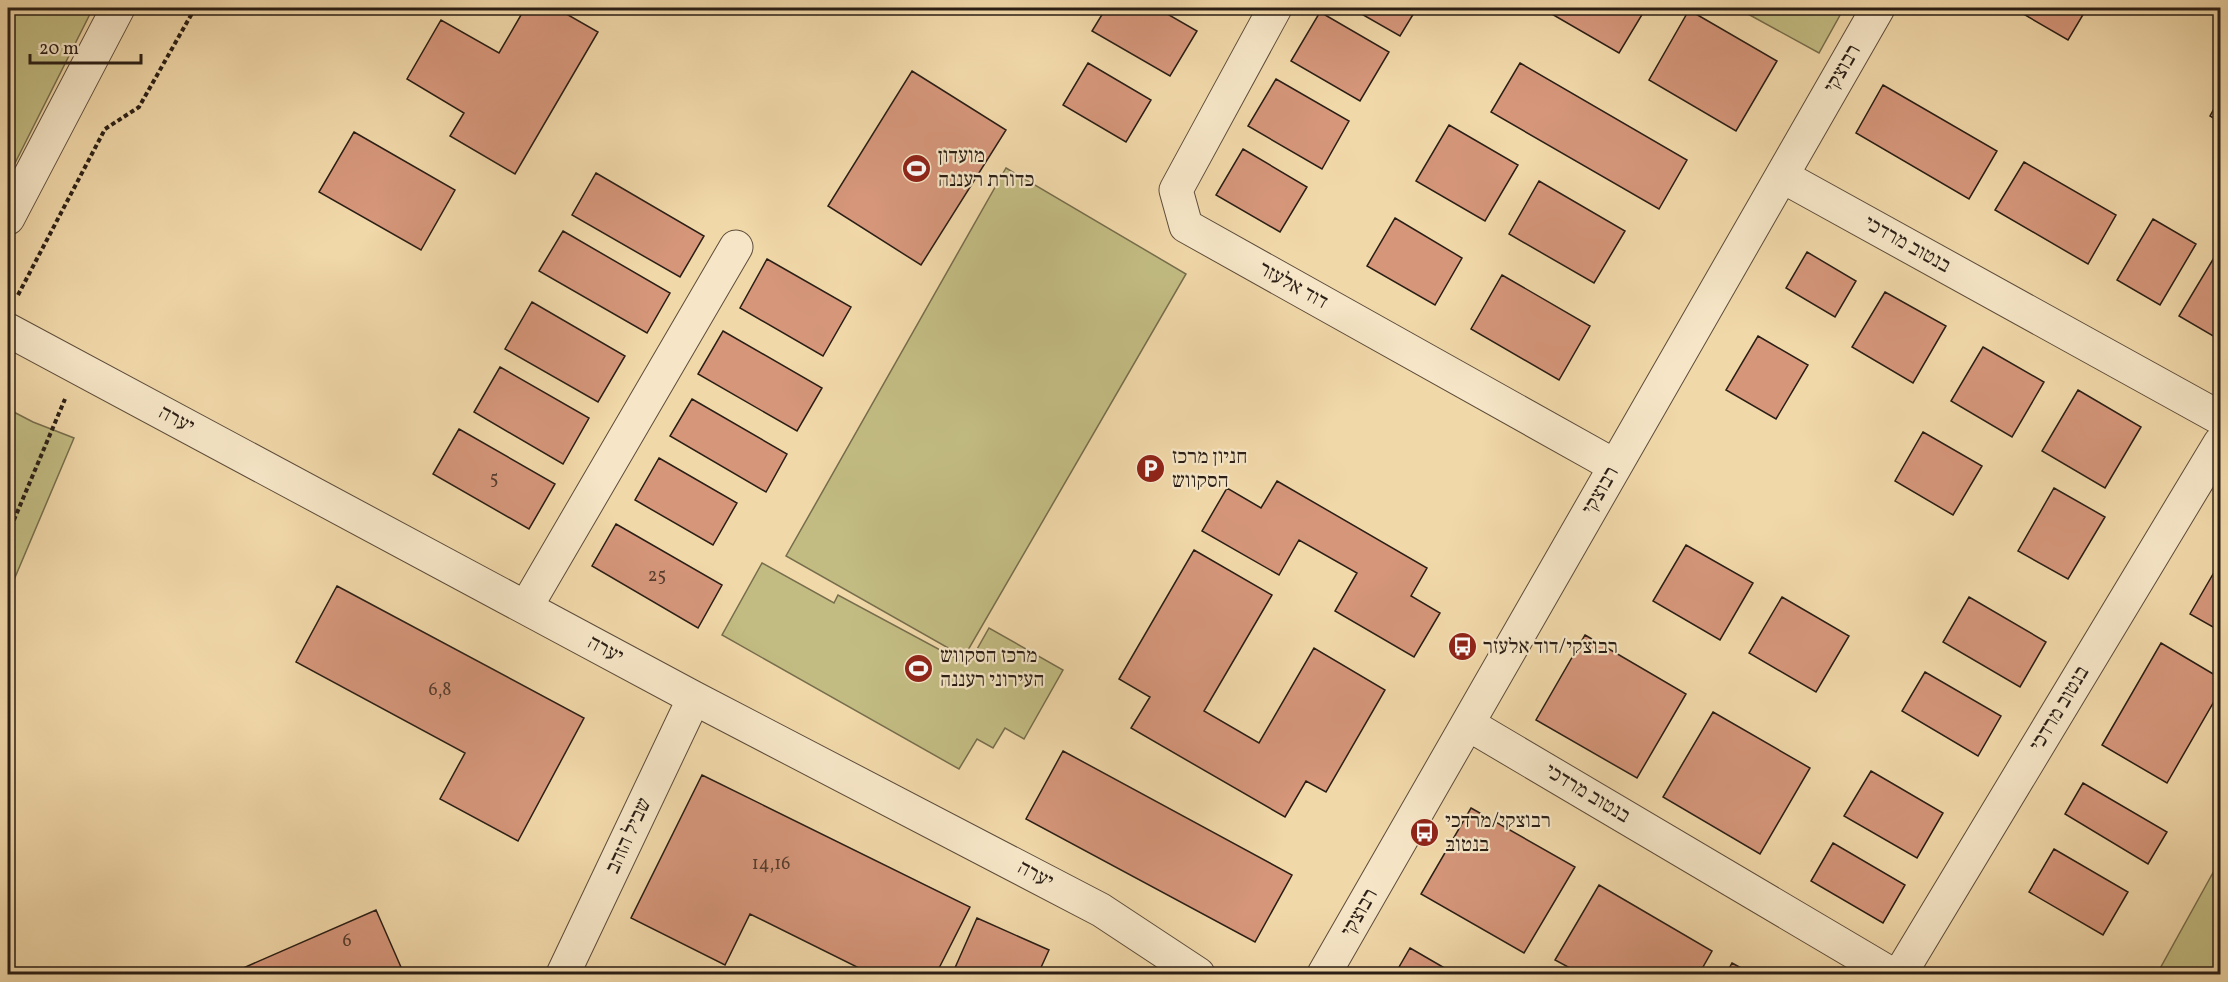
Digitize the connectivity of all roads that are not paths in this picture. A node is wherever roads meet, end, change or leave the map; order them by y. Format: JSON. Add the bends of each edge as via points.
{"nodes":[{"id":1,"x":118,"y":8,"type":"edge"},
{"id":2,"x":1275,"y":8,"type":"edge"},
{"id":3,"x":1878,"y":8,"type":"edge"},
{"id":4,"x":1782,"y":176,"type":"junction"},
{"id":5,"x":8,"y":218,"type":"edge"},
{"id":6,"x":736,"y":247,"type":"dead end"},
{"id":7,"x":10,"y":317,"type":"edge"},
{"id":8,"x":2220,"y":418,"type":"edge"},
{"id":9,"x":2220,"y":443,"type":"edge"},
{"id":10,"x":1615,"y":466,"type":"junction"},
{"id":11,"x":526,"y":607,"type":"junction"},
{"id":12,"x":694,"y":698,"type":"junction"},
{"id":13,"x":1468,"y":724,"type":"junction"},
{"id":14,"x":563,"y":975,"type":"edge"},
{"id":15,"x":1198,"y":975,"type":"edge"},
{"id":16,"x":1324,"y":975,"type":"edge"},
{"id":17,"x":1891,"y":975,"type":"edge"},
{"id":18,"x":1900,"y":975,"type":"edge"}],
"edges":[{"from":1,"to":5,"type":"street"},
{"from":2,"to":10,"type":"street","name":"דוד אלעזר","via":[[1176,190],[1186,226]]},
{"from":3,"to":4,"type":"street","name":"רבוצקי"},
{"from":4,"to":8,"type":"street","name":"בנטוב מרדכי"},
{"from":4,"to":10,"type":"street","name":"רבוצקי"},
{"from":6,"to":11,"type":"street"},
{"from":7,"to":11,"type":"street","name":"יערה","via":[[78,368]]},
{"from":9,"to":18,"type":"street","name":"בנטוב מרדכי"},
{"from":10,"to":13,"type":"street","name":"רבוצקי"},
{"from":11,"to":12,"type":"street","name":"יערה"},
{"from":12,"to":14,"type":"street","name":"שביל הזהב"},
{"from":12,"to":15,"type":"street","name":"יערה","via":[[1101,910]]},
{"from":13,"to":16,"type":"street","name":"רבוצקי"},
{"from":13,"to":17,"type":"street","name":"בנטוב מרדכי"}]}
